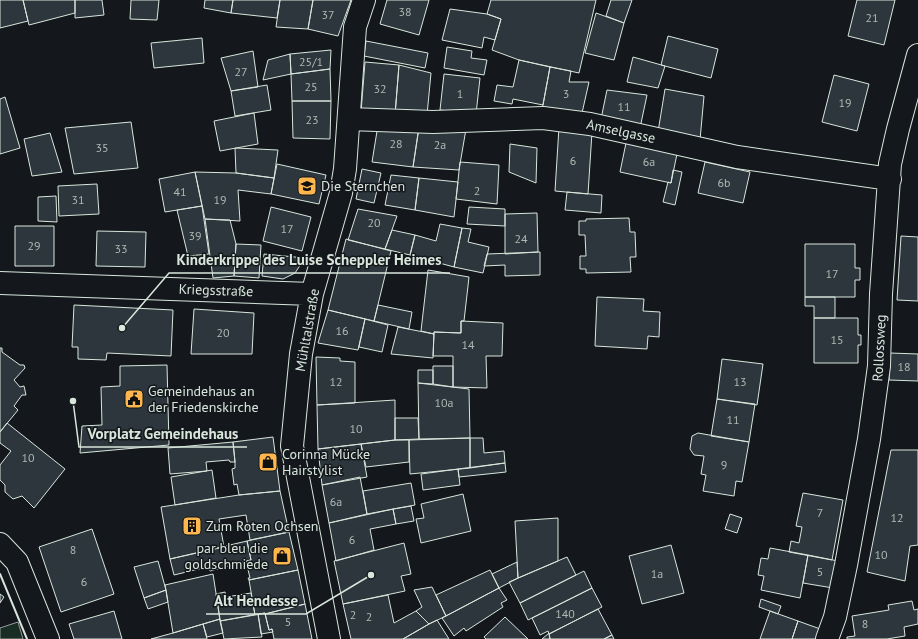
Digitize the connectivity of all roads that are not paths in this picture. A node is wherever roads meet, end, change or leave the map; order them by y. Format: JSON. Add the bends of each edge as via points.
{"nodes":[{"id":1,"x":364,"y":0,"type":"edge"},
{"id":2,"x":918,"y":55,"type":"edge"},
{"id":3,"x":349,"y":119,"type":"junction"},
{"id":4,"x":890,"y":180,"type":"junction"},
{"id":5,"x":0,"y":283,"type":"edge"},
{"id":6,"x":312,"y":294,"type":"junction"},
{"id":7,"x":0,"y":544,"type":"edge"},
{"id":8,"x":48,"y":639,"type":"edge"},
{"id":9,"x":329,"y":639,"type":"edge"},
{"id":10,"x":827,"y":639,"type":"edge"}],
"edges":[{"from":1,"to":3,"type":"street","name":"Mühltalstraße","via":[[355,27]]},
{"from":2,"to":4,"type":"street","name":"Rollossweg","via":[[892,150]]},
{"from":3,"to":4,"type":"street","name":"Amselgasse","via":[[433,122],[543,118],[590,124],[737,157]]},
{"from":3,"to":6,"type":"street","name":"Mühltalstraße","via":[[341,193]]},
{"from":4,"to":10,"type":"street","name":"Rollossweg","via":[[877,381],[846,565],[835,617]]},
{"from":5,"to":6,"type":"street","name":"Kriegsstraße"},
{"from":6,"to":9,"type":"street","name":"Mühltalstraße","via":[[301,354],[292,446]]},
{"from":7,"to":8,"type":"street","via":[[17,562]]}]}
